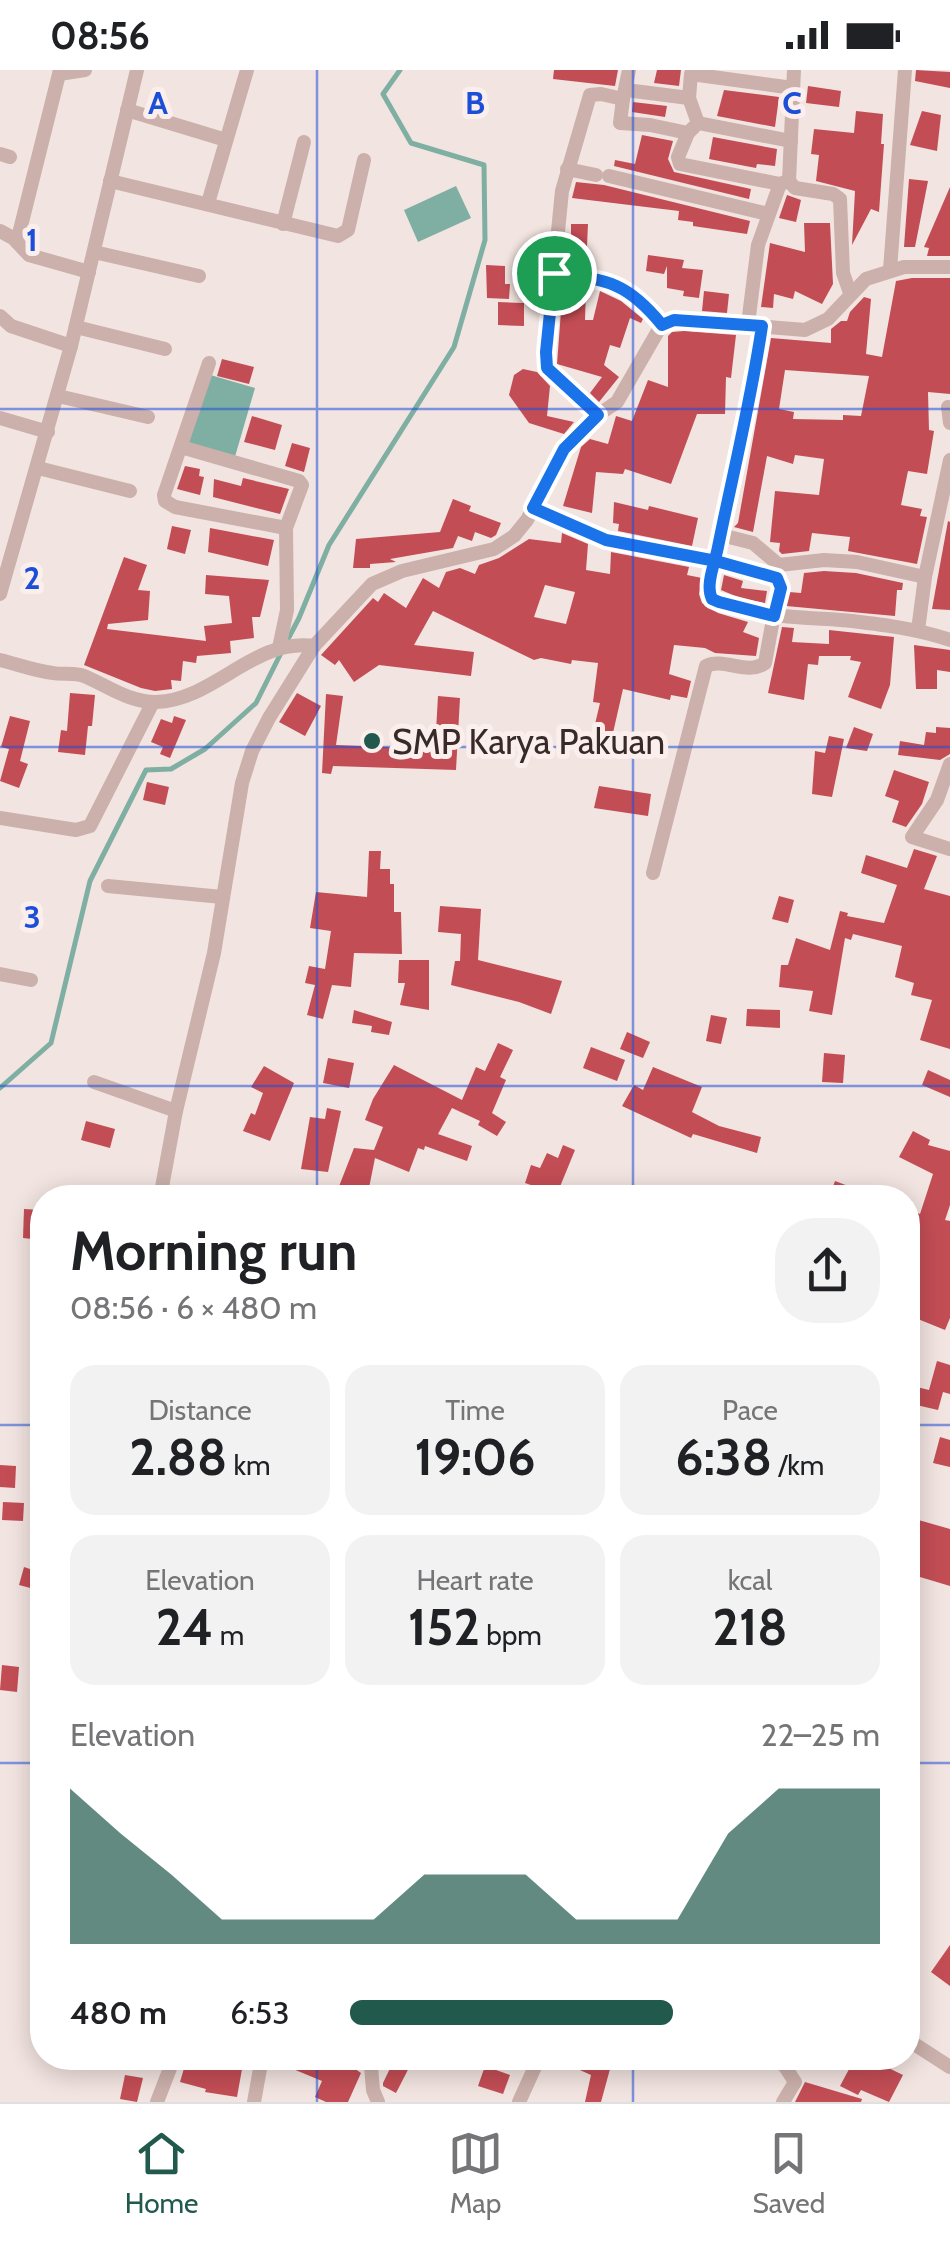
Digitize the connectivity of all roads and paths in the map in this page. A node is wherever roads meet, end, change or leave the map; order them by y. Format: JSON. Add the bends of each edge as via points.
{"nodes":[{"id":1,"x":84,"y":70,"type":"edge"},
{"id":2,"x":137,"y":70,"type":"edge"},
{"id":3,"x":247,"y":70,"type":"edge"},
{"id":4,"x":629,"y":70,"type":"edge"},
{"id":5,"x":794,"y":70,"type":"edge"},
{"id":6,"x":906,"y":70,"type":"edge"},
{"id":7,"x":60,"y":72,"type":"edge"},
{"id":8,"x":692,"y":72,"type":"edge"},
{"id":9,"x":793,"y":88,"type":"junction"},
{"id":10,"x":624,"y":95,"type":"junction"},
{"id":11,"x":689,"y":98,"type":"junction"},
{"id":12,"x":127,"y":110,"type":"junction"},
{"id":13,"x":693,"y":128,"type":"junction"},
{"id":14,"x":226,"y":140,"type":"junction"},
{"id":15,"x":791,"y":141,"type":"junction"},
{"id":16,"x":304,"y":142,"type":"dead end"},
{"id":17,"x":364,"y":160,"type":"dead end"},
{"id":18,"x":567,"y":169,"type":"junction"},
{"id":19,"x":110,"y":181,"type":"junction"},
{"id":20,"x":785,"y":182,"type":"junction"},
{"id":21,"x":208,"y":203,"type":"junction"},
{"id":22,"x":768,"y":214,"type":"junction"},
{"id":23,"x":283,"y":224,"type":"junction"},
{"id":24,"x":0,"y":230,"type":"edge"},
{"id":25,"x":17,"y":242,"type":"junction"},
{"id":26,"x":94,"y":252,"type":"junction"},
{"id":27,"x":950,"y":267,"type":"edge"},
{"id":28,"x":890,"y":270,"type":"junction"},
{"id":29,"x":89,"y":272,"type":"junction"},
{"id":30,"x":554,"y":273,"type":"junction"},
{"id":31,"x":199,"y":276,"type":"dead end"},
{"id":32,"x":850,"y":293,"type":"junction"},
{"id":33,"x":0,"y":316,"type":"edge"},
{"id":34,"x":662,"y":325,"type":"junction"},
{"id":35,"x":755,"y":325,"type":"junction"},
{"id":36,"x":76,"y":327,"type":"junction"},
{"id":37,"x":71,"y":346,"type":"junction"},
{"id":38,"x":164,"y":349,"type":"dead end"},
{"id":39,"x":209,"y":363,"type":"dead end"},
{"id":40,"x":58,"y":396,"type":"junction"},
{"id":41,"x":948,"y":406,"type":"edge"},
{"id":42,"x":598,"y":415,"type":"junction"},
{"id":43,"x":148,"y":417,"type":"dead end"},
{"id":44,"x":0,"y":418,"type":"edge"},
{"id":45,"x":950,"y":423,"type":"edge"},
{"id":46,"x":48,"y":432,"type":"junction"},
{"id":47,"x":181,"y":448,"type":"junction"},
{"id":48,"x":950,"y":460,"type":"edge"},
{"id":49,"x":38,"y":468,"type":"junction"},
{"id":50,"x":130,"y":491,"type":"dead end"},
{"id":51,"x":533,"y":508,"type":"junction"},
{"id":52,"x":286,"y":528,"type":"junction"},
{"id":53,"x":721,"y":535,"type":"junction"},
{"id":54,"x":716,"y":561,"type":"junction"},
{"id":55,"x":925,"y":577,"type":"junction"},
{"id":56,"x":0,"y":594,"type":"edge"},
{"id":57,"x":774,"y":616,"type":"junction"},
{"id":58,"x":918,"y":630,"type":"junction"},
{"id":59,"x":950,"y":640,"type":"edge"},
{"id":60,"x":285,"y":646,"type":"junction"},
{"id":61,"x":314,"y":646,"type":"junction"},
{"id":62,"x":0,"y":660,"type":"edge"},
{"id":63,"x":153,"y":702,"type":"junction"},
{"id":64,"x":950,"y":764,"type":"edge"},
{"id":65,"x":0,"y":818,"type":"edge"},
{"id":66,"x":950,"y":849,"type":"edge"},
{"id":67,"x":653,"y":873,"type":"dead end"},
{"id":68,"x":108,"y":886,"type":"dead end"},
{"id":69,"x":222,"y":896,"type":"junction"},
{"id":70,"x":0,"y":974,"type":"edge"},
{"id":71,"x":31,"y":980,"type":"dead end"},
{"id":72,"x":94,"y":1082,"type":"dead end"},
{"id":73,"x":176,"y":1111,"type":"junction"},
{"id":74,"x":162,"y":1185,"type":"edge"},
{"id":75,"x":920,"y":2047,"type":"edge"},
{"id":76,"x":950,"y":2066,"type":"edge"},
{"id":77,"x":169,"y":2070,"type":"edge"},
{"id":78,"x":260,"y":2070,"type":"edge"},
{"id":79,"x":371,"y":2070,"type":"edge"},
{"id":80,"x":534,"y":2070,"type":"edge"},
{"id":81,"x":787,"y":2070,"type":"edge"},
{"id":82,"x":157,"y":2102,"type":"edge"},
{"id":83,"x":254,"y":2102,"type":"edge"},
{"id":84,"x":378,"y":2102,"type":"edge"},
{"id":85,"x":519,"y":2102,"type":"edge"},
{"id":86,"x":783,"y":2102,"type":"edge"}],
"edges":[{"from":1,"to":7,"type":"street"},
{"from":2,"to":12,"type":"street"},
{"from":3,"to":14,"type":"street"},
{"from":4,"to":10,"type":"street"},
{"from":5,"to":9,"type":"street"},
{"from":6,"to":28,"type":"street"},
{"from":7,"to":25,"type":"street"},
{"from":8,"to":9,"type":"street"},
{"from":8,"to":11,"type":"street"},
{"from":9,"to":15,"type":"street"},
{"from":10,"to":11,"type":"street"},
{"from":10,"to":13,"type":"street","via":[[620,122]]},
{"from":10,"to":18,"type":"street","via":[[590,96]]},
{"from":11,"to":13,"type":"street"},
{"from":12,"to":14,"type":"street"},
{"from":12,"to":19,"type":"street"},
{"from":13,"to":15,"type":"street"},
{"from":13,"to":20,"type":"street","via":[[680,164]]},
{"from":14,"to":21,"type":"street"},
{"from":15,"to":20,"type":"street"},
{"from":16,"to":23,"type":"street"},
{"from":17,"to":23,"type":"street","via":[[343,235]]},
{"from":18,"to":22,"type":"street"},
{"from":18,"to":30,"type":"street"},
{"from":19,"to":21,"type":"street"},
{"from":19,"to":26,"type":"street"},
{"from":20,"to":22,"type":"street"},
{"from":20,"to":32,"type":"street","via":[[840,198]]},
{"from":21,"to":23,"type":"street"},
{"from":22,"to":35,"type":"street","via":[[754,266]]},
{"from":24,"to":25,"type":"street"},
{"from":25,"to":29,"type":"street","via":[[29,255]]},
{"from":26,"to":29,"type":"street"},
{"from":26,"to":31,"type":"street"},
{"from":27,"to":28,"type":"street"},
{"from":28,"to":32,"type":"street","via":[[866,278]]},
{"from":29,"to":36,"type":"street"},
{"from":30,"to":34,"type":"street","via":[[629,291]]},
{"from":30,"to":42,"type":"street","via":[[547,368]]},
{"from":32,"to":35,"type":"street","via":[[813,328]]},
{"from":33,"to":37,"type":"street"},
{"from":34,"to":35,"type":"street"},
{"from":34,"to":42,"type":"street","via":[[617,402]]},
{"from":35,"to":53,"type":"street","via":[[742,440]]},
{"from":36,"to":37,"type":"street"},
{"from":36,"to":38,"type":"street"},
{"from":37,"to":40,"type":"street"},
{"from":39,"to":47,"type":"street"},
{"from":40,"to":43,"type":"street"},
{"from":40,"to":46,"type":"street"},
{"from":41,"to":45,"type":"street"},
{"from":42,"to":51,"type":"street","via":[[564,449]]},
{"from":44,"to":46,"type":"street"},
{"from":46,"to":49,"type":"street"},
{"from":47,"to":52,"type":"street","via":[[298,481],[302,491]]},
{"from":47,"to":52,"type":"street","via":[[166,504]]},
{"from":48,"to":55,"type":"street"},
{"from":49,"to":50,"type":"street"},
{"from":49,"to":56,"type":"street"},
{"from":51,"to":54,"type":"street","via":[[606,540]]},
{"from":51,"to":61,"type":"street","via":[[522,528],[494,549],[380,578]]},
{"from":52,"to":60,"type":"street"},
{"from":53,"to":54,"type":"street"},
{"from":53,"to":55,"type":"street","via":[[753,543],[779,566],[858,562]]},
{"from":54,"to":57,"type":"street","via":[[777,578]]},
{"from":54,"to":57,"type":"street","via":[[712,599]]},
{"from":55,"to":58,"type":"street"},
{"from":57,"to":58,"type":"street"},
{"from":57,"to":67,"type":"street","via":[[760,668],[706,666]]},
{"from":58,"to":59,"type":"street"},
{"from":60,"to":61,"type":"street"},
{"from":60,"to":63,"type":"street"},
{"from":61,"to":69,"type":"street","via":[[246,767]]},
{"from":62,"to":63,"type":"street","via":[[80,675]]},
{"from":63,"to":65,"type":"street","via":[[90,826],[76,830]]},
{"from":64,"to":66,"type":"street","via":[[937,800],[912,837]]},
{"from":68,"to":69,"type":"street"},
{"from":69,"to":73,"type":"street"},
{"from":70,"to":71,"type":"street"},
{"from":72,"to":73,"type":"street"},
{"from":73,"to":74,"type":"street"},
{"from":75,"to":76,"type":"street"},
{"from":77,"to":82,"type":"street"},
{"from":78,"to":83,"type":"street"},
{"from":79,"to":84,"type":"street"},
{"from":80,"to":85,"type":"street"},
{"from":81,"to":86,"type":"street","via":[[795,2082]]}]}
